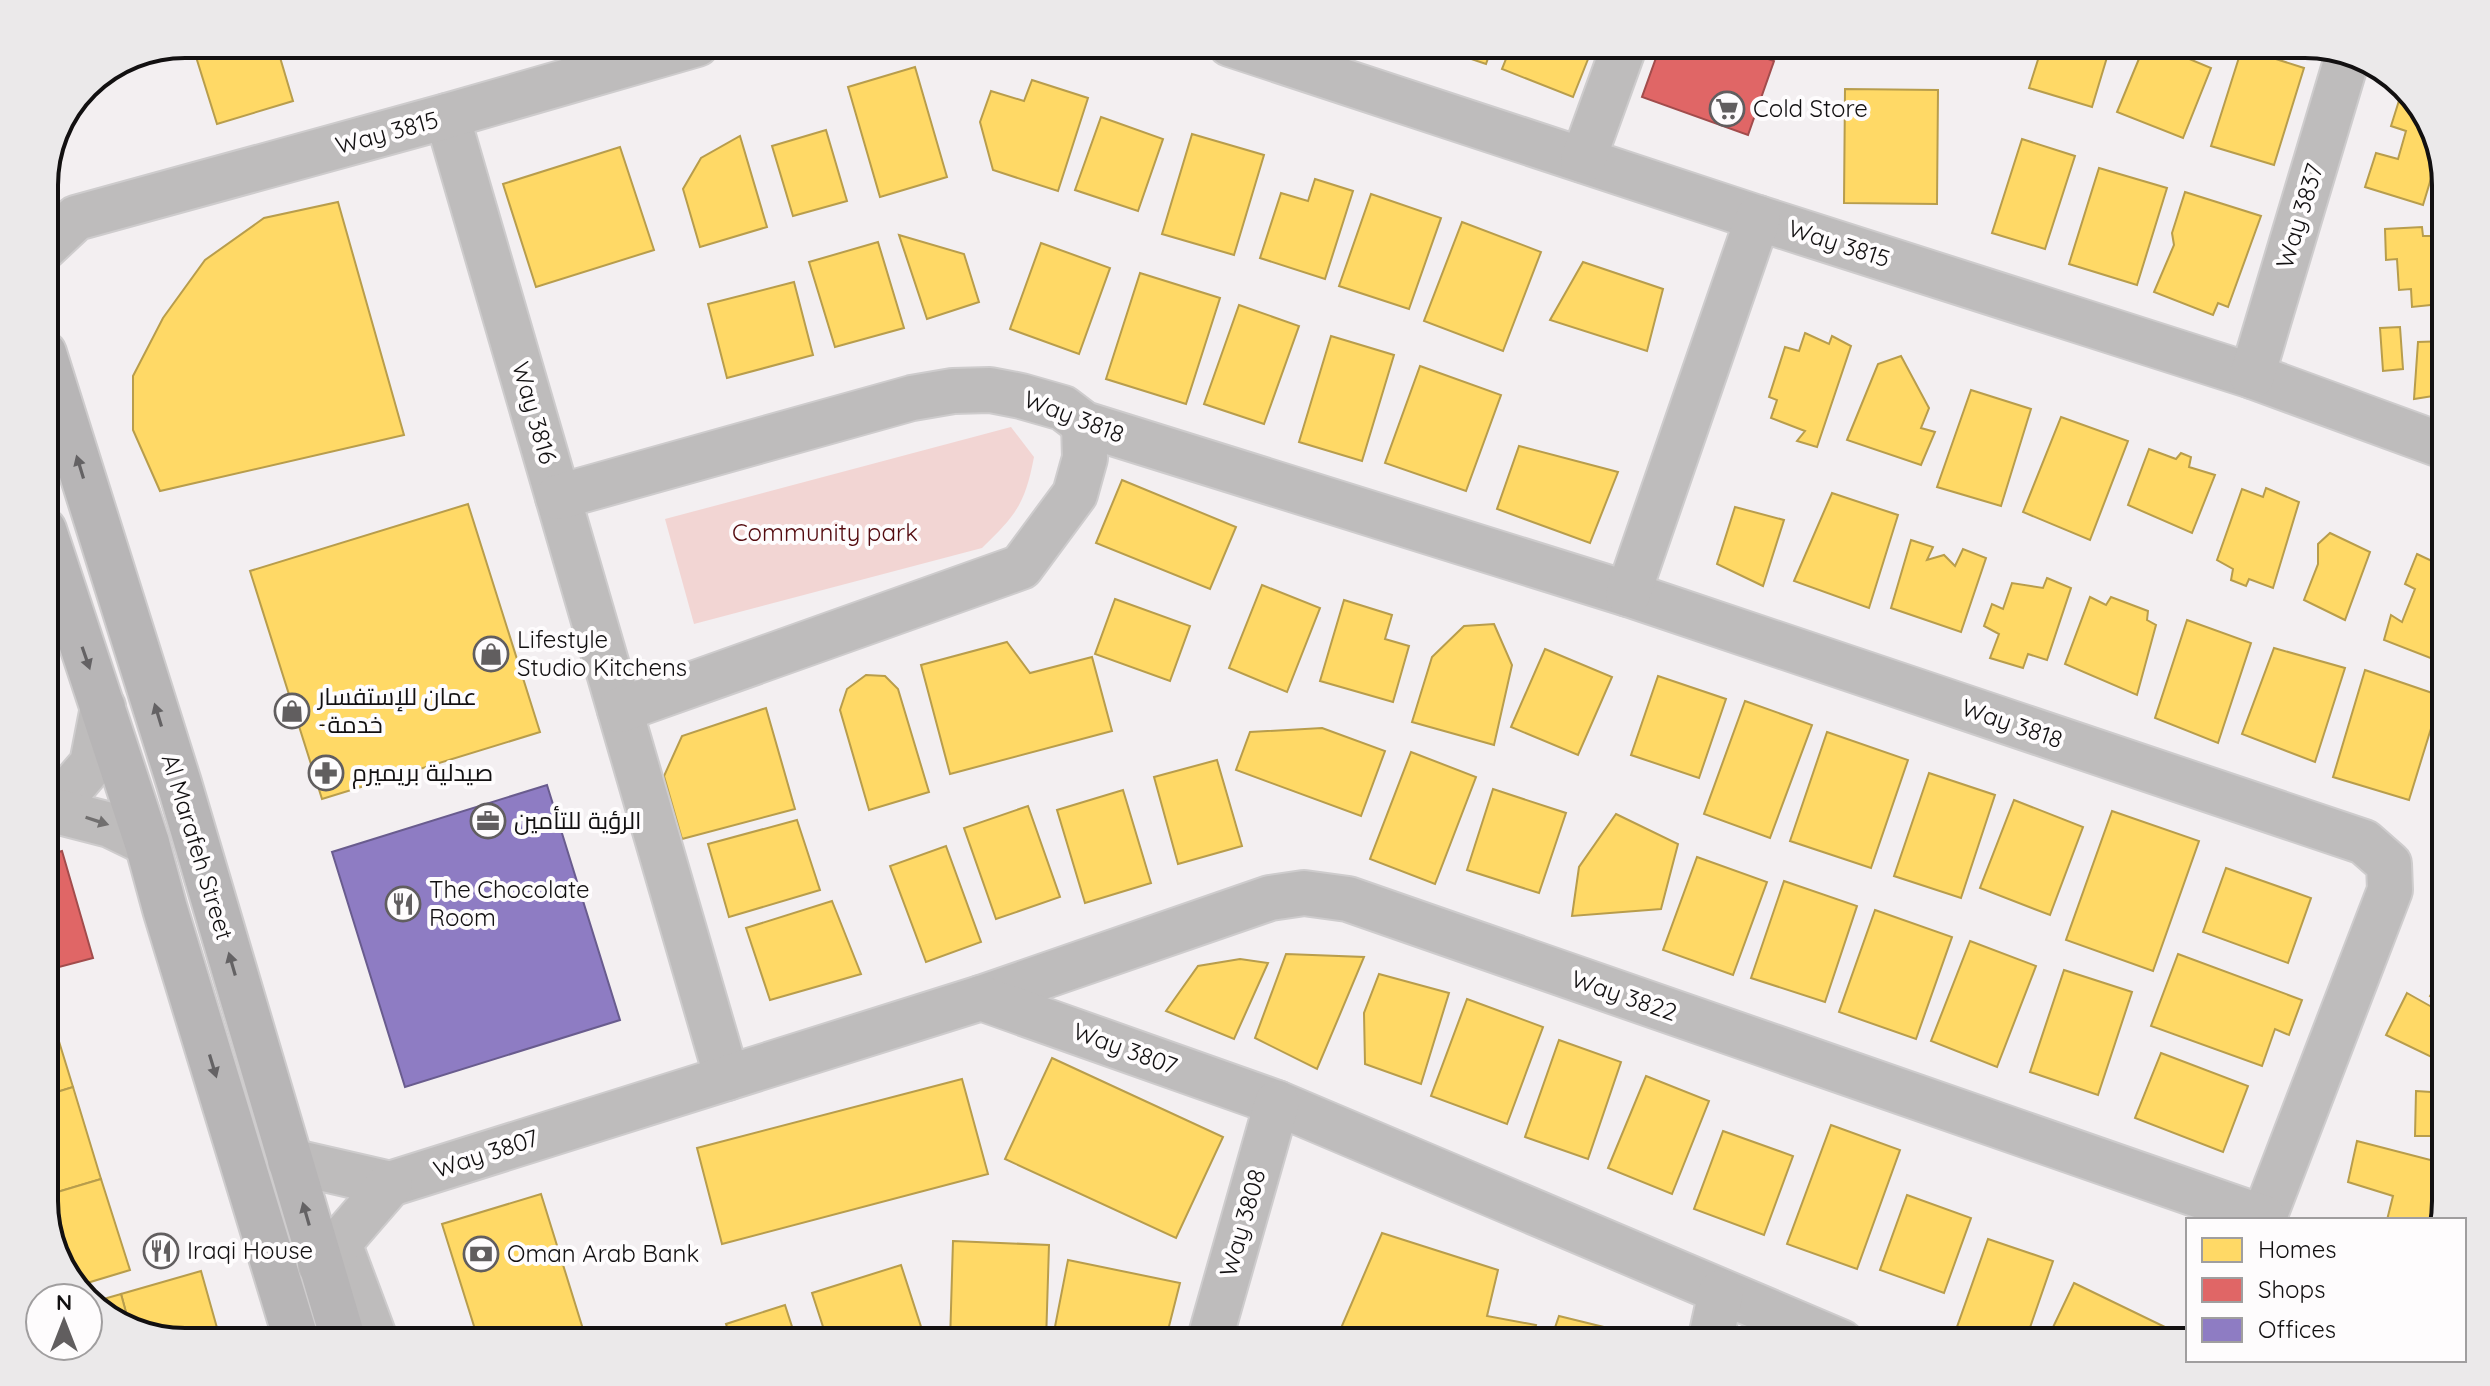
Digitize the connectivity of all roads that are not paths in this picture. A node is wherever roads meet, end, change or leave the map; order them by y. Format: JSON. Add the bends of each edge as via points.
{"nodes":[{"id":1,"x":648,"y":58,"type":"edge"},
{"id":2,"x":1273,"y":58,"type":"edge"},
{"id":3,"x":1620,"y":58,"type":"edge"},
{"id":4,"x":2345,"y":65,"type":"edge"},
{"id":5,"x":447,"y":116,"type":"junction"},
{"id":6,"x":1583,"y":160,"type":"junction"},
{"id":7,"x":60,"y":214,"type":"edge"},
{"id":8,"x":1758,"y":218,"type":"junction"},
{"id":9,"x":2252,"y":376,"type":"junction"},
{"id":10,"x":58,"y":398,"type":"edge"},
{"id":11,"x":1084,"y":424,"type":"junction"},
{"id":12,"x":2432,"y":442,"type":"edge"},
{"id":13,"x":558,"y":497,"type":"junction"},
{"id":14,"x":58,"y":572,"type":"edge"},
{"id":15,"x":1628,"y":594,"type":"junction"},
{"id":16,"x":103,"y":707,"type":"junction"},
{"id":17,"x":620,"y":710,"type":"junction"},
{"id":18,"x":58,"y":796,"type":"edge"},
{"id":19,"x":58,"y":810,"type":"edge"},
{"id":20,"x":147,"y":843,"type":"junction"},
{"id":21,"x":981,"y":998,"type":"junction"},
{"id":22,"x":727,"y":1078,"type":"junction"},
{"id":23,"x":1277,"y":1103,"type":"junction"},
{"id":24,"x":290,"y":1161,"type":"junction"},
{"id":25,"x":390,"y":1184,"type":"junction"},
{"id":26,"x":2261,"y":1218,"type":"edge"},
{"id":27,"x":2264,"y":1218,"type":"edge"},
{"id":28,"x":330,"y":1254,"type":"junction"},
{"id":29,"x":1721,"y":1292,"type":"junction"},
{"id":30,"x":293,"y":1328,"type":"edge"},
{"id":31,"x":342,"y":1328,"type":"edge"},
{"id":32,"x":369,"y":1328,"type":"edge"},
{"id":33,"x":1213,"y":1328,"type":"edge"},
{"id":34,"x":1713,"y":1328,"type":"edge"},
{"id":35,"x":1807,"y":1328,"type":"edge"}],
"edges":[{"from":1,"to":5,"type":"street","name":"Way 3815"},
{"from":2,"to":6,"type":"street","name":"Way 3815"},
{"from":3,"to":6,"type":"street"},
{"from":4,"to":9,"type":"street","name":"Way 3837"},
{"from":5,"to":7,"type":"street","name":"Way 3815"},
{"from":5,"to":13,"type":"street","name":"Way 3816"},
{"from":6,"to":8,"type":"street","name":"Way 3815"},
{"from":8,"to":9,"type":"street","name":"Way 3815"},
{"from":8,"to":15,"type":"street"},
{"from":9,"to":12,"type":"street","name":"Way 3815"},
{"from":24,"to":10,"type":"main road","name":"Al Marafeh Street","one_way":true},
{"from":11,"to":13,"type":"street","name":"Way 3818","via":[[1063,408],[1021,396],[953,391]]},
{"from":11,"to":15,"type":"street","name":"Way 3818"},
{"from":11,"to":17,"type":"street","via":[[1085,458],[1075,494],[1021,567]]},
{"from":13,"to":17,"type":"street","name":"Way 3816"},
{"from":14,"to":16,"type":"main road","name":"Al Marafeh Street","one_way":true},
{"from":15,"to":27,"type":"street","name":"Way 3818","via":[[2364,842],[2389,864],[2390,890]]},
{"from":16,"to":18,"type":"street","via":[[92,764]]},
{"from":16,"to":20,"type":"main road","name":"Al Marafeh Street"},
{"from":17,"to":22,"type":"street","name":"Way 3816"},
{"from":19,"to":20,"type":"street","one_way":true,"via":[[110,825]]},
{"from":20,"to":30,"type":"main road","name":"Al Marafeh Street","one_way":true},
{"from":21,"to":22,"type":"street","name":"Way 3807"},
{"from":21,"to":23,"type":"street","name":"Way 3807"},
{"from":21,"to":26,"type":"street","name":"Way 3822","via":[[1270,898],[1304,893],[1348,899]]},
{"from":22,"to":25,"type":"street","name":"Way 3807"},
{"from":23,"to":29,"type":"street","name":"Way 3807"},
{"from":23,"to":33,"type":"street","name":"Way 3808"},
{"from":24,"to":25,"type":"street"},
{"from":28,"to":24,"type":"main road","name":"Al Marafeh Street","one_way":true},
{"from":25,"to":28,"type":"street"},
{"from":28,"to":31,"type":"main road","name":"Al Marafeh Street"},
{"from":28,"to":32,"type":"street"},
{"from":29,"to":34,"type":"street"},
{"from":29,"to":35,"type":"street","name":"Way 3807"}]}
